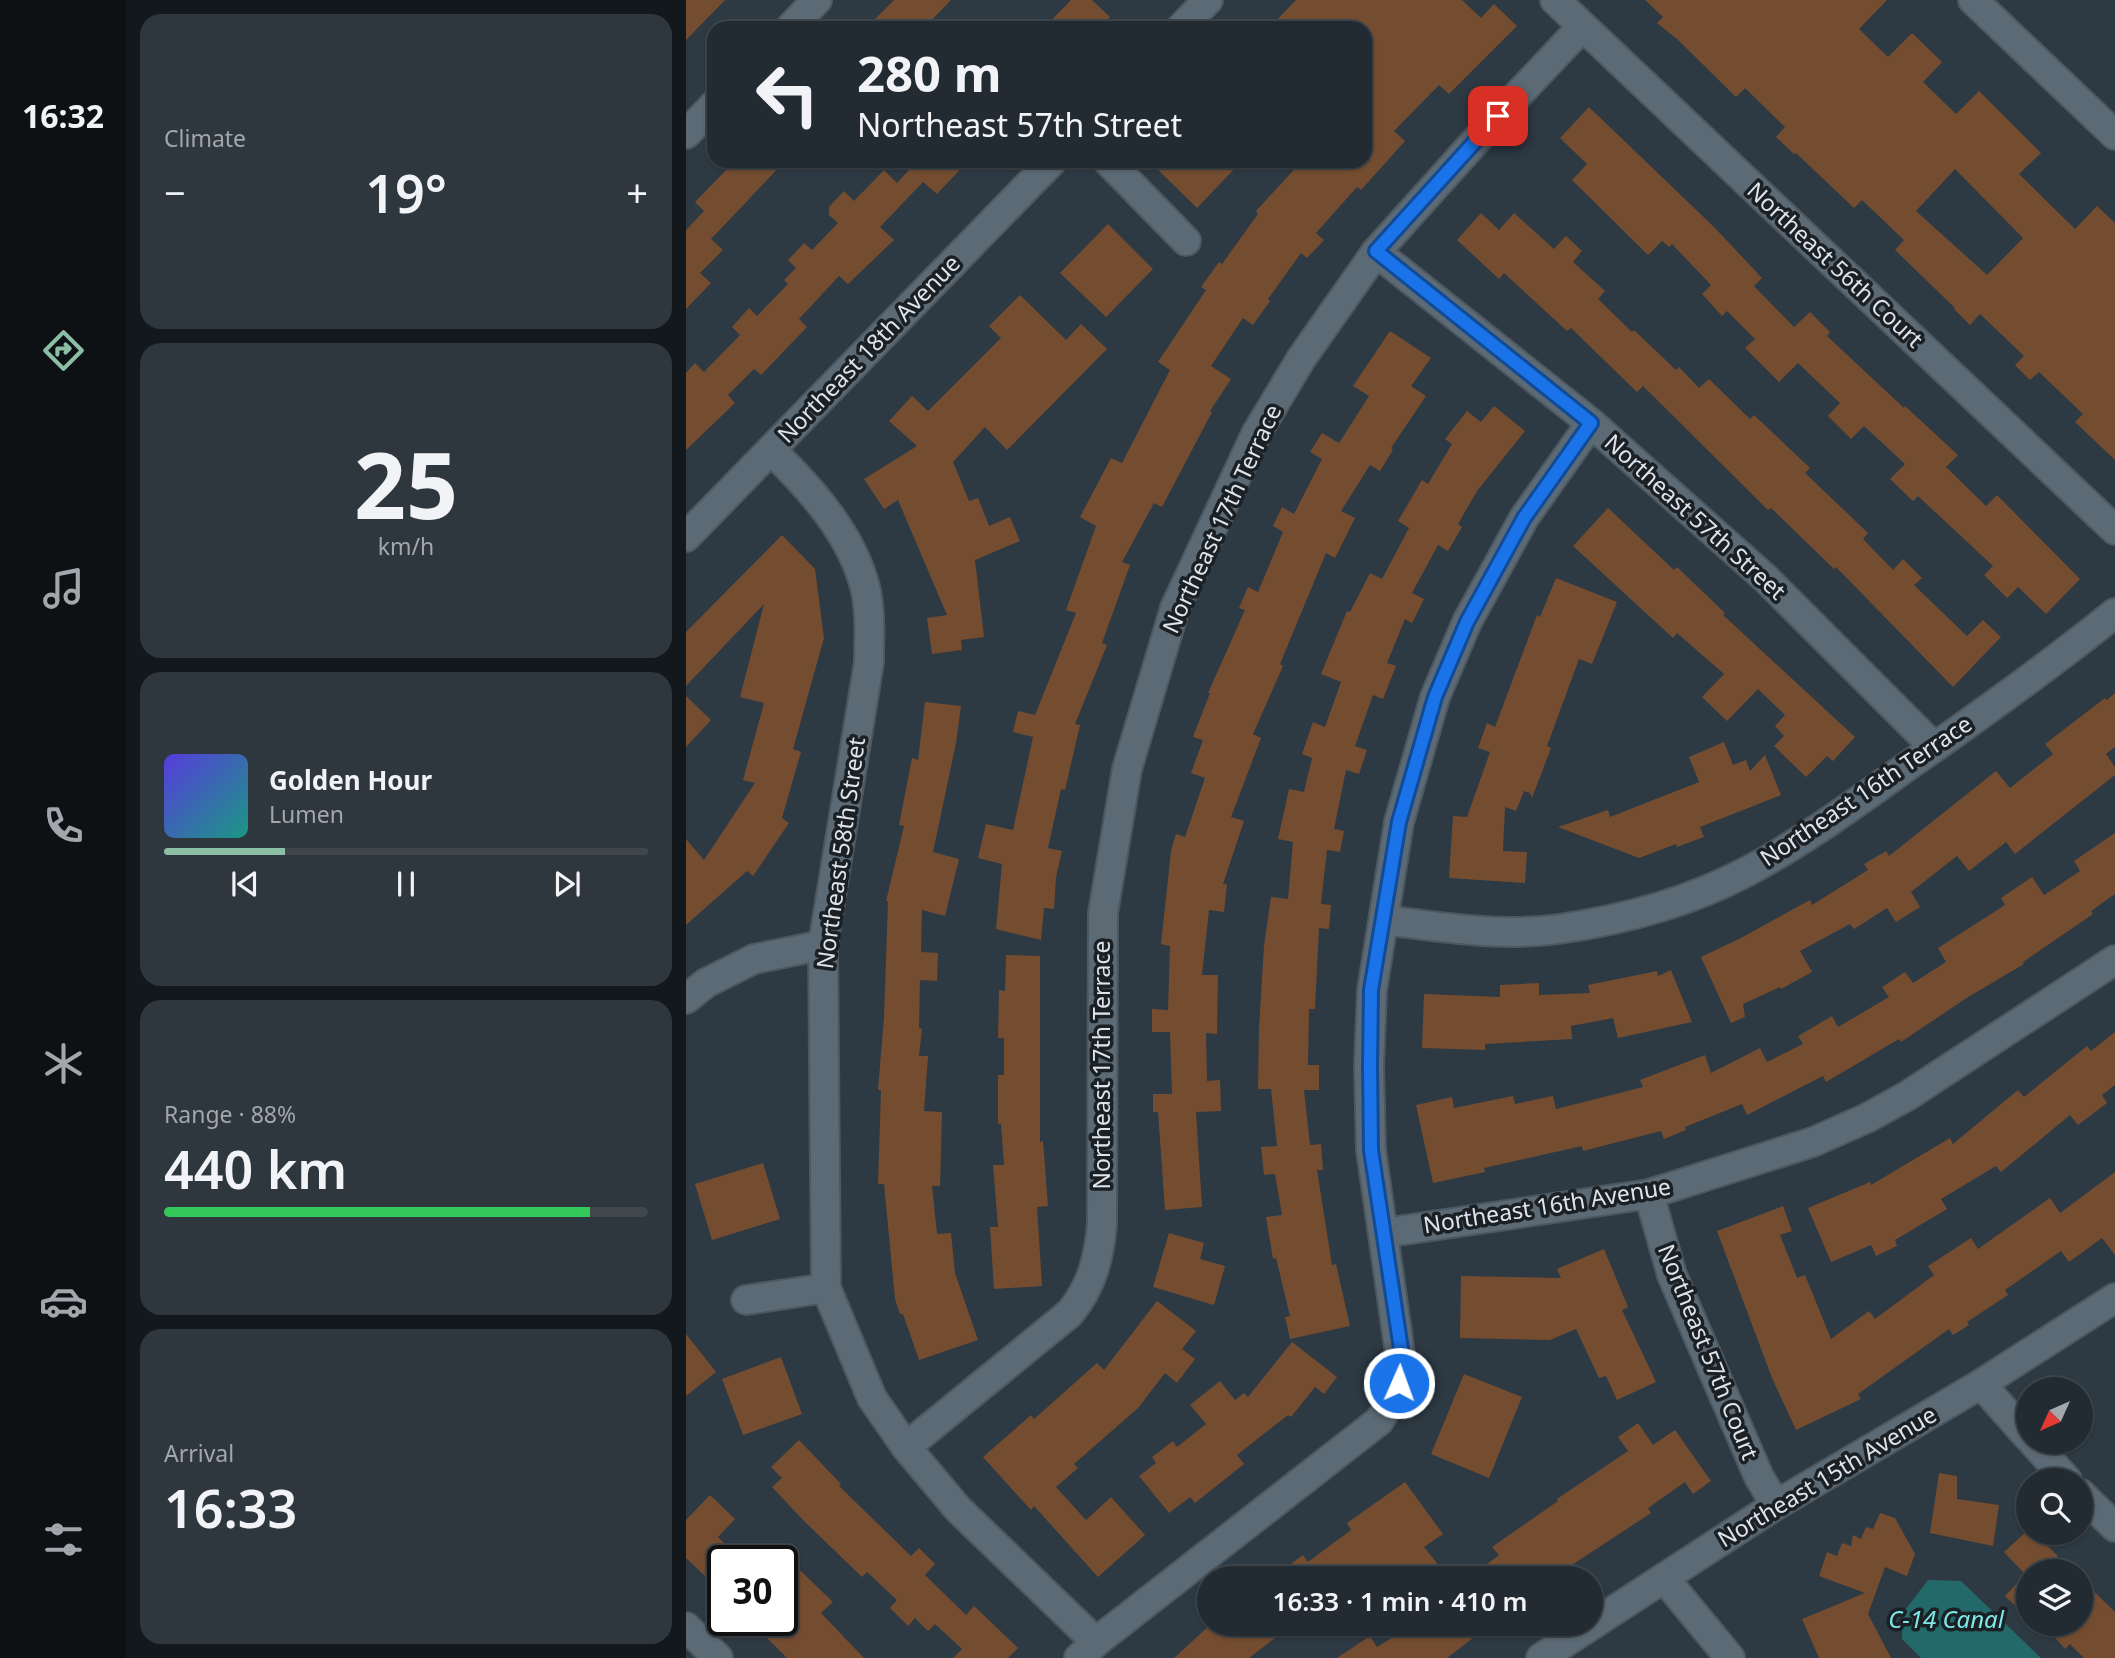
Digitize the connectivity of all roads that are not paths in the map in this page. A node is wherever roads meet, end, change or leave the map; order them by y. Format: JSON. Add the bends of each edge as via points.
{"nodes":[{"id":1,"x":817,"y":0,"type":"edge"},
{"id":2,"x":1555,"y":0,"type":"edge"},
{"id":3,"x":1973,"y":0,"type":"edge"},
{"id":4,"x":797,"y":21,"type":"edge"},
{"id":5,"x":1582,"y":27,"type":"junction"},
{"id":6,"x":707,"y":112,"type":"edge"},
{"id":7,"x":686,"y":134,"type":"edge"},
{"id":8,"x":2115,"y":135,"type":"edge"},
{"id":9,"x":1045,"y":168,"type":"edge"},
{"id":10,"x":1115,"y":168,"type":"edge"},
{"id":11,"x":1186,"y":241,"type":"dead end"},
{"id":12,"x":1376,"y":251,"type":"junction"},
{"id":13,"x":1591,"y":423,"type":"junction"},
{"id":14,"x":771,"y":450,"type":"junction"},
{"id":15,"x":2115,"y":530,"type":"edge"},
{"id":16,"x":686,"y":537,"type":"edge"},
{"id":17,"x":2115,"y":613,"type":"edge"},
{"id":18,"x":1934,"y":747,"type":"junction"},
{"id":19,"x":1384,"y":920,"type":"junction"},
{"id":20,"x":823,"y":946,"type":"junction"},
{"id":21,"x":2115,"y":960,"type":"edge"},
{"id":22,"x":686,"y":999,"type":"edge"},
{"id":23,"x":1649,"y":1194,"type":"junction"},
{"id":24,"x":1384,"y":1233,"type":"junction"},
{"id":25,"x":826,"y":1288,"type":"junction"},
{"id":26,"x":2115,"y":1298,"type":"edge"},
{"id":27,"x":746,"y":1300,"type":"dead end"},
{"id":28,"x":1981,"y":1384,"type":"junction"},
{"id":29,"x":2016,"y":1423,"type":"edge"},
{"id":30,"x":906,"y":1447,"type":"junction"},
{"id":31,"x":2044,"y":1454,"type":"edge"},
{"id":32,"x":2056,"y":1468,"type":"edge"},
{"id":33,"x":1776,"y":1505,"type":"junction"},
{"id":34,"x":2093,"y":1506,"type":"edge"},
{"id":35,"x":2115,"y":1527,"type":"edge"},
{"id":36,"x":1664,"y":1578,"type":"junction"},
{"id":37,"x":686,"y":1627,"type":"edge"},
{"id":38,"x":1088,"y":1650,"type":"edge"},
{"id":39,"x":718,"y":1658,"type":"edge"},
{"id":40,"x":1541,"y":1658,"type":"edge"},
{"id":41,"x":1730,"y":1658,"type":"edge"}],
"edges":[{"from":1,"to":4,"type":"street"},
{"from":2,"to":5,"type":"street","name":"Northeast 56th Court"},
{"from":3,"to":8,"type":"street"},
{"from":5,"to":12,"type":"street","name":"Northeast 17th Terrace"},
{"from":5,"to":15,"type":"street","name":"Northeast 56th Court"},
{"from":6,"to":7,"type":"street"},
{"from":9,"to":14,"type":"street","name":"Northeast 18th Avenue"},
{"from":10,"to":11,"type":"street"},
{"from":12,"to":13,"type":"street","name":"Northeast 57th Street"},
{"from":12,"to":30,"type":"street","name":"Northeast 17th Terrace","via":[[1256,433],[1175,608],[1128,769],[1103,913],[1102,1224],[1092,1279],[1070,1313]]},
{"from":13,"to":18,"type":"street","name":"Northeast 57th Street","via":[[1765,578]]},
{"from":13,"to":19,"type":"street","via":[[1524,518],[1467,622],[1435,697],[1399,822]]},
{"from":14,"to":16,"type":"street","name":"Northeast 18th Avenue"},
{"from":14,"to":20,"type":"street","name":"Northeast 58th Street","via":[[798,477],[851,549],[865,587],[870,622],[869,662]]},
{"from":17,"to":18,"type":"street","name":"Northeast 16th Terrace","via":[[2054,663]]},
{"from":18,"to":19,"type":"street","name":"Northeast 16th Terrace","via":[[1816,830],[1745,872],[1646,911],[1557,929],[1475,931]]},
{"from":19,"to":24,"type":"street","via":[[1371,990],[1370,1066],[1371,1150]]},
{"from":20,"to":22,"type":"street","via":[[754,959],[706,983]]},
{"from":20,"to":25,"type":"street","name":"Northeast 58th Street"},
{"from":21,"to":23,"type":"street","name":"Northeast 16th Avenue","via":[[1867,1118],[1813,1143]]},
{"from":23,"to":24,"type":"street","name":"Northeast 16th Avenue"},
{"from":23,"to":33,"type":"street","name":"Northeast 57th Court","via":[[1672,1275],[1759,1477]]},
{"from":24,"to":38,"type":"street","via":[[1402,1368],[1391,1405],[1379,1421]]},
{"from":25,"to":27,"type":"street"},
{"from":25,"to":30,"type":"street","name":"Northeast 58th Street","via":[[872,1398]]},
{"from":26,"to":28,"type":"street","name":"Northeast 15th Avenue"},
{"from":28,"to":29,"type":"street"},
{"from":28,"to":33,"type":"street","name":"Northeast 15th Avenue"},
{"from":30,"to":38,"type":"street","name":"Northeast 58th Street"},
{"from":31,"to":32,"type":"street"},
{"from":33,"to":36,"type":"street","name":"Northeast 15th Avenue"},
{"from":34,"to":35,"type":"street"},
{"from":36,"to":40,"type":"street","name":"Northeast 15th Avenue"},
{"from":36,"to":41,"type":"street"},
{"from":37,"to":39,"type":"street"}]}
